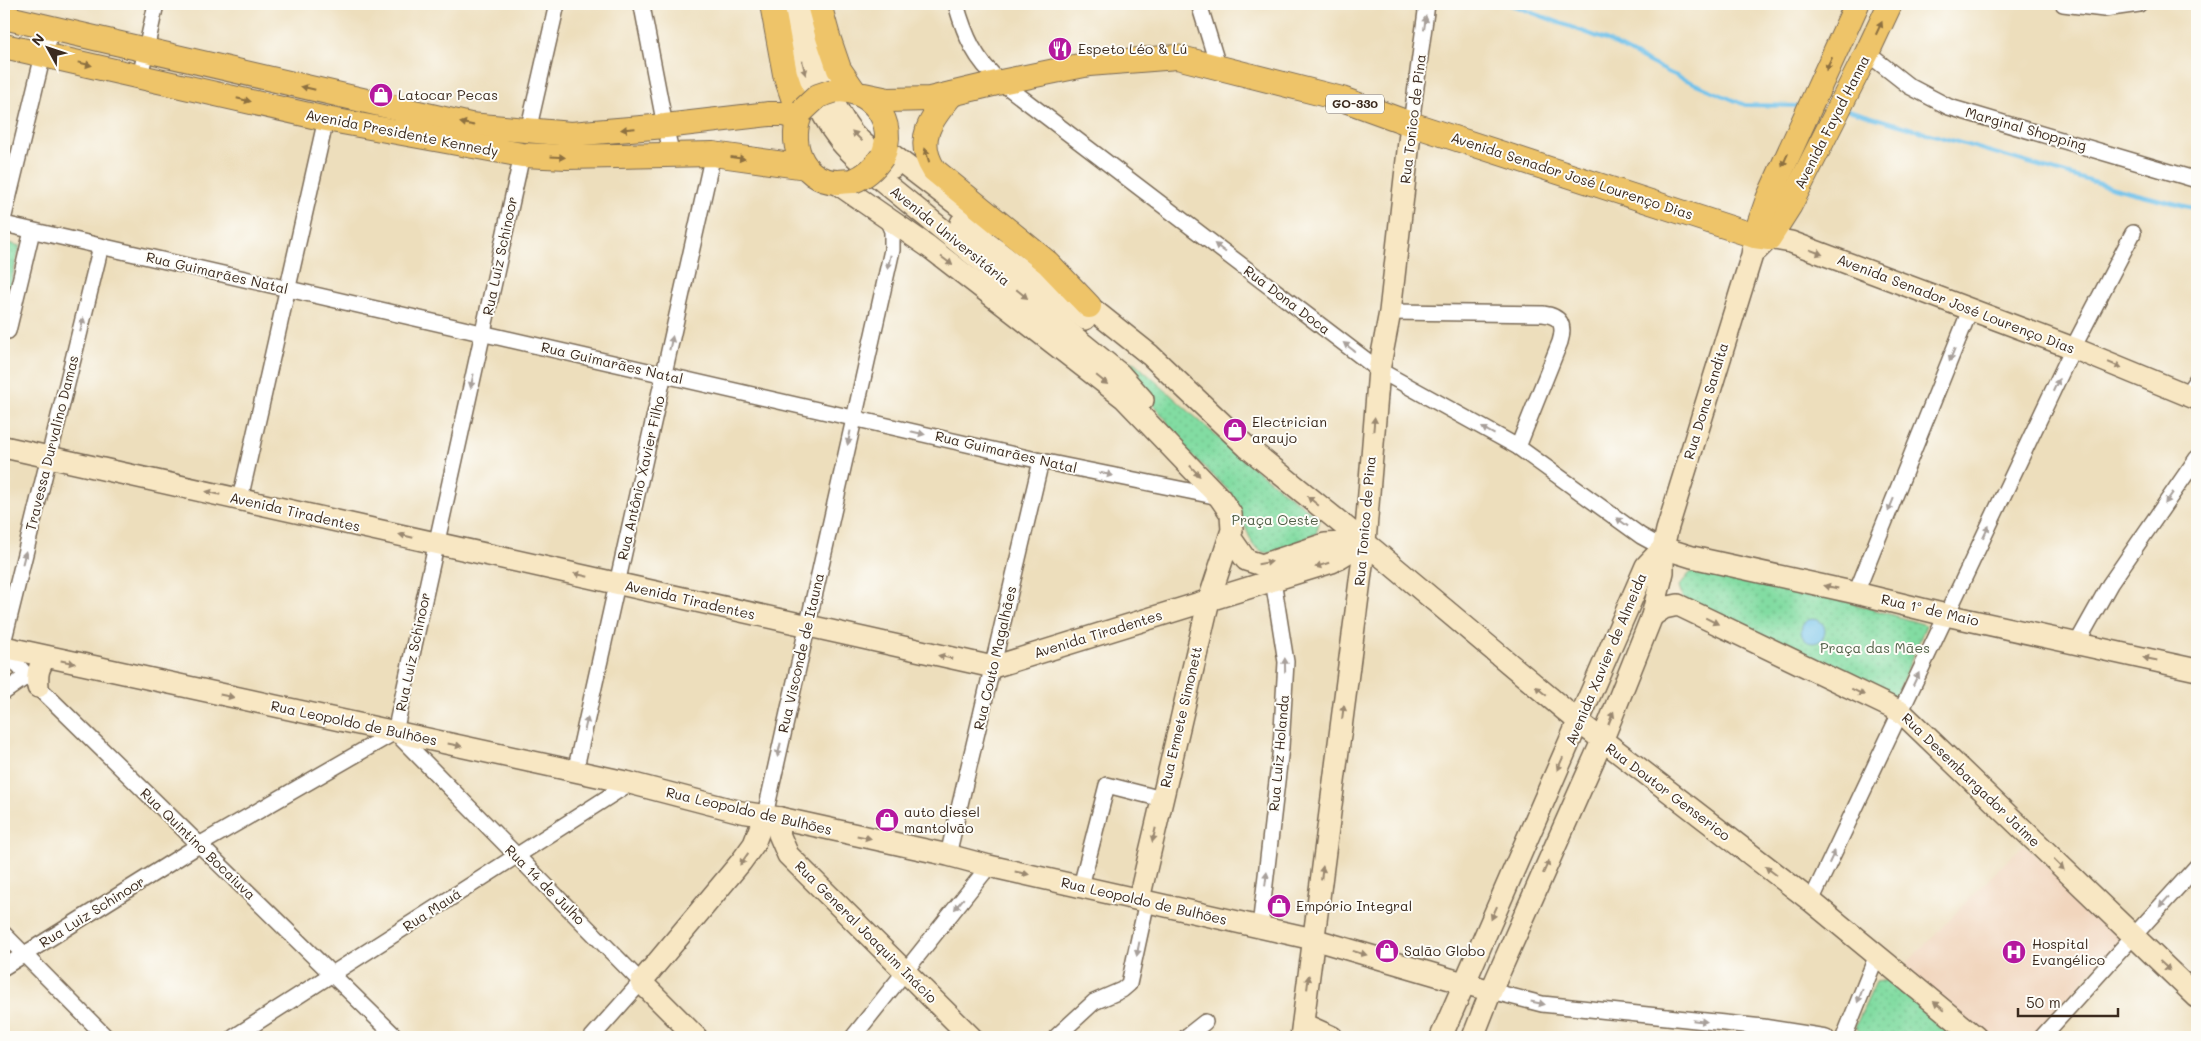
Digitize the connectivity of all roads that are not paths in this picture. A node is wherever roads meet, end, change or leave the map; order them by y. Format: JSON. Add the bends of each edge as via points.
{"nodes":[{"id":1,"x":156,"y":4,"type":"edge"},
{"id":2,"x":557,"y":4,"type":"edge"},
{"id":3,"x":642,"y":4,"type":"edge"},
{"id":4,"x":772,"y":4,"type":"edge"},
{"id":5,"x":788,"y":4,"type":"edge"},
{"id":6,"x":803,"y":4,"type":"edge"},
{"id":7,"x":819,"y":4,"type":"edge"},
{"id":8,"x":956,"y":4,"type":"edge"},
{"id":9,"x":1199,"y":4,"type":"edge"},
{"id":10,"x":1427,"y":4,"type":"edge"},
{"id":11,"x":1857,"y":4,"type":"edge"},
{"id":12,"x":1890,"y":4,"type":"edge"},
{"id":13,"x":2063,"y":4,"type":"edge"},
{"id":14,"x":2139,"y":4,"type":"edge"},
{"id":15,"x":4,"y":17,"type":"edge"},
{"id":16,"x":54,"y":29,"type":"junction"},
{"id":17,"x":4,"y":46,"type":"edge"},
{"id":18,"x":145,"y":50,"type":"junction"},
{"id":19,"x":1867,"y":53,"type":"junction"},
{"id":20,"x":43,"y":55,"type":"junction"},
{"id":21,"x":1218,"y":66,"type":"junction"},
{"id":22,"x":140,"y":77,"type":"junction"},
{"id":23,"x":1001,"y":82,"type":"junction"},
{"id":24,"x":850,"y":92,"type":"junction"},
{"id":25,"x":952,"y":94,"type":"junction"},
{"id":26,"x":930,"y":99,"type":"junction"},
{"id":27,"x":800,"y":115,"type":"junction"},
{"id":28,"x":326,"y":119,"type":"junction"},
{"id":29,"x":1411,"y":124,"type":"junction"},
{"id":30,"x":665,"y":126,"type":"junction"},
{"id":31,"x":528,"y":131,"type":"junction"},
{"id":32,"x":885,"y":149,"type":"junction"},
{"id":33,"x":713,"y":154,"type":"junction"},
{"id":34,"x":522,"y":155,"type":"junction"},
{"id":35,"x":672,"y":155,"type":"junction"},
{"id":36,"x":806,"y":167,"type":"junction"},
{"id":37,"x":2197,"y":180,"type":"edge"},
{"id":38,"x":844,"y":182,"type":"junction"},
{"id":39,"x":4,"y":216,"type":"edge"},
{"id":40,"x":885,"y":216,"type":"junction"},
{"id":41,"x":4,"y":224,"type":"edge"},
{"id":42,"x":32,"y":231,"type":"junction"},
{"id":43,"x":2133,"y":233,"type":"dead end"},
{"id":44,"x":1759,"y":243,"type":"junction"},
{"id":45,"x":101,"y":246,"type":"junction"},
{"id":46,"x":288,"y":289,"type":"junction"},
{"id":47,"x":1089,"y":306,"type":"junction"},
{"id":48,"x":1970,"y":310,"type":"junction"},
{"id":49,"x":1390,"y":312,"type":"junction"},
{"id":50,"x":4,"y":330,"type":"edge"},
{"id":51,"x":483,"y":334,"type":"junction"},
{"id":52,"x":2073,"y":348,"type":"junction"},
{"id":53,"x":1380,"y":370,"type":"junction"},
{"id":54,"x":664,"y":375,"type":"junction"},
{"id":55,"x":1176,"y":378,"type":"junction"},
{"id":56,"x":2194,"y":391,"type":"edge"},
{"id":57,"x":853,"y":418,"type":"junction"},
{"id":58,"x":1162,"y":435,"type":"junction"},
{"id":59,"x":4,"y":447,"type":"edge"},
{"id":60,"x":1518,"y":447,"type":"junction"},
{"id":61,"x":49,"y":457,"type":"junction"},
{"id":62,"x":2197,"y":458,"type":"edge"},
{"id":63,"x":1041,"y":461,"type":"junction"},
{"id":64,"x":1220,"y":498,"type":"junction"},
{"id":65,"x":240,"y":499,"type":"junction"},
{"id":66,"x":1230,"y":537,"type":"junction"},
{"id":67,"x":1365,"y":542,"type":"junction"},
{"id":68,"x":437,"y":543,"type":"junction"},
{"id":69,"x":1663,"y":548,"type":"junction"},
{"id":70,"x":1692,"y":557,"type":"junction"},
{"id":71,"x":1273,"y":580,"type":"junction"},
{"id":72,"x":617,"y":583,"type":"junction"},
{"id":73,"x":1856,"y":593,"type":"junction"},
{"id":74,"x":1209,"y":600,"type":"junction"},
{"id":75,"x":1678,"y":605,"type":"junction"},
{"id":76,"x":1946,"y":615,"type":"junction"},
{"id":77,"x":1652,"y":616,"type":"junction"},
{"id":78,"x":807,"y":626,"type":"junction"},
{"id":79,"x":4,"y":639,"type":"edge"},
{"id":80,"x":2077,"y":643,"type":"junction"},
{"id":81,"x":4,"y":648,"type":"edge"},
{"id":82,"x":46,"y":657,"type":"junction"},
{"id":83,"x":993,"y":667,"type":"junction"},
{"id":84,"x":2197,"y":670,"type":"edge"},
{"id":85,"x":32,"y":682,"type":"junction"},
{"id":86,"x":4,"y":692,"type":"edge"},
{"id":87,"x":1901,"y":712,"type":"junction"},
{"id":88,"x":1578,"y":722,"type":"junction"},
{"id":89,"x":395,"y":732,"type":"junction"},
{"id":90,"x":1602,"y":741,"type":"junction"},
{"id":91,"x":575,"y":772,"type":"junction"},
{"id":92,"x":630,"y":784,"type":"junction"},
{"id":93,"x":1162,"y":799,"type":"junction"},
{"id":94,"x":773,"y":817,"type":"junction"},
{"id":95,"x":199,"y":845,"type":"junction"},
{"id":96,"x":948,"y":855,"type":"junction"},
{"id":97,"x":515,"y":856,"type":"junction"},
{"id":98,"x":989,"y":866,"type":"junction"},
{"id":99,"x":2197,"y":866,"type":"edge"},
{"id":100,"x":1081,"y":886,"type":"junction"},
{"id":101,"x":1143,"y":900,"type":"junction"},
{"id":102,"x":1811,"y":901,"type":"junction"},
{"id":103,"x":1260,"y":927,"type":"junction"},
{"id":104,"x":4,"y":934,"type":"edge"},
{"id":105,"x":2133,"y":936,"type":"junction"},
{"id":106,"x":1313,"y":939,"type":"junction"},
{"id":107,"x":24,"y":954,"type":"junction"},
{"id":108,"x":1876,"y":955,"type":"junction"},
{"id":109,"x":4,"y":967,"type":"edge"},
{"id":110,"x":905,"y":971,"type":"junction"},
{"id":111,"x":332,"y":974,"type":"junction"},
{"id":112,"x":641,"y":982,"type":"junction"},
{"id":113,"x":1464,"y":983,"type":"junction"},
{"id":114,"x":1491,"y":991,"type":"junction"},
{"id":115,"x":2197,"y":997,"type":"edge"},
{"id":116,"x":1205,"y":1022,"type":"dead end"},
{"id":117,"x":1302,"y":1031,"type":"edge"},
{"id":118,"x":1762,"y":1032,"type":"edge"},
{"id":119,"x":1970,"y":1034,"type":"edge"},
{"id":120,"x":106,"y":1037,"type":"edge"},
{"id":121,"x":234,"y":1037,"type":"edge"},
{"id":122,"x":396,"y":1037,"type":"edge"},
{"id":123,"x":592,"y":1037,"type":"edge"},
{"id":124,"x":696,"y":1037,"type":"edge"},
{"id":125,"x":853,"y":1037,"type":"edge"},
{"id":126,"x":971,"y":1037,"type":"edge"},
{"id":127,"x":1056,"y":1037,"type":"edge"},
{"id":128,"x":1186,"y":1037,"type":"edge"},
{"id":129,"x":1332,"y":1037,"type":"edge"},
{"id":130,"x":1441,"y":1037,"type":"edge"},
{"id":131,"x":1473,"y":1037,"type":"edge"},
{"id":132,"x":1826,"y":1037,"type":"edge"},
{"id":133,"x":1844,"y":1037,"type":"edge"},
{"id":134,"x":2042,"y":1037,"type":"edge"}],
"edges":[{"from":1,"to":18,"type":"street"},
{"from":2,"to":31,"type":"street"},
{"from":3,"to":30,"type":"street"},
{"from":4,"to":27,"type":"main road","via":[[785,74]]},
{"from":5,"to":58,"type":"street","name":"Avenida Universitária","one_way":true,"via":[[807,78],[821,112],[842,143],[874,174],[1120,374],[1139,395]]},
{"from":55,"to":6,"type":"street","name":"Avenida Universitária","one_way":true,"via":[[1119,345],[920,192],[853,134],[830,94]]},
{"from":7,"to":24,"type":"main road","via":[[839,69]]},
{"from":8,"to":23,"type":"street","name":"Rua Dona Doca","via":[[964,32],[976,54],[986,69]]},
{"from":9,"to":21,"type":"street"},
{"from":29,"to":10,"type":"street","name":"Rua Tonico de Pina","one_way":true},
{"from":11,"to":44,"type":"main road","name":"Avenida Fayad Hanna","one_way":true,"via":[[1768,200]]},
{"from":19,"to":12,"type":"main road","name":"Avenida Fayad Hanna","one_way":true},
{"from":13,"to":14,"type":"street","via":[[2104,10]]},
{"from":15,"to":16,"type":"main road","name":"Avenida Presidente Kennedy"},
{"from":16,"to":18,"type":"main road","name":"Avenida Presidente Kennedy"},
{"from":16,"to":20,"type":"street"},
{"from":17,"to":20,"type":"main road","name":"Avenida Presidente Kennedy"},
{"from":18,"to":22,"type":"street"},
{"from":31,"to":18,"type":"main road","name":"Avenida Presidente Kennedy","one_way":true,"via":[[470,125]]},
{"from":19,"to":37,"type":"street","name":"Marginal Shopping","via":[[1909,86],[1949,107]]},
{"from":19,"to":44,"type":"main road","name":"Avenida Fayad Hanna","via":[[1790,206]]},
{"from":20,"to":22,"type":"main road","name":"Avenida Presidente Kennedy","one_way":true},
{"from":20,"to":39,"type":"street"},
{"from":21,"to":23,"type":"main road","name":"Avenida Senador José Lourenço Dias","number":"GO-330","via":[[1177,56],[1089,64]]},
{"from":21,"to":29,"type":"main road","name":"Avenida Senador José Lourenço Dias","number":"GO-330","via":[[1342,99]]},
{"from":22,"to":28,"type":"main road","name":"Avenida Presidente Kennedy","one_way":true},
{"from":23,"to":25,"type":"main road","name":"Avenida Senador José Lourenço Dias","number":"GO-330"},
{"from":53,"to":23,"type":"street","name":"Rua Dona Doca","one_way":true},
{"from":24,"to":26,"type":"main road","name":"Avenida Senador José Lourenço Dias","via":[[888,100]]},
{"from":24,"to":27,"type":"main road","bridge":true,"via":[[818,96]]},
{"from":24,"to":32,"type":"main road","via":[[880,110],[886,124]]},
{"from":25,"to":26,"type":"main road","name":"Avenida Senador José Lourenço Dias","number":"GO-330"},
{"from":47,"to":25,"type":"main road","one_way":true,"via":[[1048,263],[934,170],[925,148],[926,132]]},
{"from":26,"to":32,"type":"main road","name":"Avenida Senador José Lourenço Dias","via":[[910,112]]},
{"from":27,"to":30,"type":"main road","name":"Avenida Presidente Kennedy","via":[[769,114]]},
{"from":27,"to":36,"type":"main road","via":[[794,140]]},
{"from":28,"to":34,"type":"main road","name":"Avenida Presidente Kennedy"},
{"from":28,"to":46,"type":"street"},
{"from":29,"to":44,"type":"main road","name":"Avenida Senador José Lourenço Dias","number":"GO-330"},
{"from":29,"to":49,"type":"street","name":"Rua Tonico de Pina"},
{"from":30,"to":31,"type":"main road","name":"Avenida Presidente Kennedy","one_way":true,"via":[[571,134]]},
{"from":30,"to":35,"type":"street"},
{"from":32,"to":38,"type":"main road","bridge":true,"via":[[875,167],[864,176]]},
{"from":32,"to":47,"type":"street","name":"Avenida Universitária"},
{"from":33,"to":35,"type":"main road","name":"Avenida Presidente Kennedy"},
{"from":33,"to":36,"type":"main road","name":"Avenida Presidente Kennedy","one_way":true},
{"from":54,"to":33,"type":"street","name":"Rua Antônio Xavier Filho","one_way":true},
{"from":34,"to":35,"type":"main road","name":"Avenida Presidente Kennedy","one_way":true,"via":[[567,158]]},
{"from":34,"to":51,"type":"street","name":"Rua Luiz Schinoor"},
{"from":36,"to":38,"type":"main road","via":[[819,177]]},
{"from":38,"to":40,"type":"street","name":"Avenida Universitária"},
{"from":40,"to":57,"type":"street","name":"Rua Visconde de Itauna","one_way":true,"via":[[892,231],[893,244]]},
{"from":40,"to":58,"type":"street","name":"Avenida Universitária","one_way":true,"via":[[1064,349],[1124,398]]},
{"from":41,"to":42,"type":"street","name":"Rua Guimarães Natal"},
{"from":42,"to":45,"type":"street","name":"Rua Guimarães Natal"},
{"from":42,"to":50,"type":"street","via":[[8,331]]},
{"from":43,"to":52,"type":"street"},
{"from":44,"to":48,"type":"street","name":"Avenida Senador José Lourenço Dias","number":"GO-330","one_way":true,"via":[[1791,242]]},
{"from":44,"to":69,"type":"street","name":"Rua Dona Sandita"},
{"from":45,"to":46,"type":"street","name":"Rua Guimarães Natal"},
{"from":61,"to":45,"type":"street","name":"Travessa Durvalino Damas","one_way":true},
{"from":46,"to":51,"type":"street","name":"Rua Guimarães Natal"},
{"from":46,"to":65,"type":"street"},
{"from":47,"to":55,"type":"street","name":"Avenida Universitária"},
{"from":48,"to":52,"type":"street","name":"Avenida Senador José Lourenço Dias","number":"GO-330"},
{"from":48,"to":73,"type":"street","one_way":true},
{"from":49,"to":53,"type":"street","name":"Rua Tonico de Pina"},
{"from":49,"to":60,"type":"street","via":[[1543,314],[1554,315],[1561,321],[1564,332]]},
{"from":51,"to":54,"type":"street","name":"Rua Guimarães Natal"},
{"from":51,"to":68,"type":"street","name":"Rua Luiz Schinoor","one_way":true},
{"from":52,"to":56,"type":"street","name":"Avenida Senador José Lourenço Dias","number":"GO-330","one_way":true},
{"from":76,"to":52,"type":"street","one_way":true},
{"from":60,"to":53,"type":"street","name":"Rua Dona Doca","one_way":true},
{"from":67,"to":53,"type":"street","name":"Rua Tonico de Pina","one_way":true},
{"from":54,"to":57,"type":"street","name":"Rua Guimarães Natal"},
{"from":54,"to":72,"type":"street","name":"Rua Antônio Xavier Filho"},
{"from":67,"to":55,"type":"street","name":"Avenida Universitária","one_way":true,"via":[[1247,447]]},
{"from":57,"to":63,"type":"street","name":"Rua Guimarães Natal","one_way":true},
{"from":57,"to":78,"type":"street","name":"Rua Visconde de Itauna","one_way":true},
{"from":58,"to":64,"type":"street","name":"Avenida Universitária","one_way":true},
{"from":59,"to":61,"type":"street","name":"Avenida Tiradentes"},
{"from":69,"to":60,"type":"street","name":"Rua Dona Doca","one_way":true},
{"from":65,"to":61,"type":"street","name":"Avenida Tiradentes","one_way":true},
{"from":79,"to":61,"type":"street","name":"Travessa Durvalino Damas","one_way":true},
{"from":62,"to":80,"type":"street","one_way":true,"via":[[2110,584]]},
{"from":63,"to":64,"type":"street","name":"Rua Guimarães Natal","one_way":true},
{"from":63,"to":83,"type":"street","name":"Rua Couto Magalhães"},
{"from":64,"to":66,"type":"street","name":"Avenida Universitária","via":[[1231,514]]},
{"from":68,"to":65,"type":"street","name":"Avenida Tiradentes","one_way":true},
{"from":66,"to":67,"type":"street","one_way":true,"via":[[1246,560],[1262,565],[1326,544]]},
{"from":66,"to":74,"type":"street","name":"Rua Ermete Simonett"},
{"from":67,"to":71,"type":"street","name":"Avenida Tiradentes","one_way":true,"via":[[1332,562]]},
{"from":88,"to":67,"type":"street","name":"Rua Doutor Genserico","one_way":true},
{"from":106,"to":67,"type":"street","name":"Rua Tonico de Pina","one_way":true},
{"from":72,"to":68,"type":"street","name":"Avenida Tiradentes","one_way":true},
{"from":68,"to":89,"type":"street","name":"Rua Luiz Schinoor"},
{"from":69,"to":70,"type":"street","name":"Rua 1º de Maio"},
{"from":69,"to":77,"type":"street","name":"Avenida Xavier de Almeida","via":[[1663,572]]},
{"from":69,"to":88,"type":"street","name":"Avenida Xavier de Almeida","via":[[1646,566]]},
{"from":73,"to":70,"type":"street","name":"Rua 1º de Maio","one_way":true},
{"from":70,"to":75,"type":"street","via":[[1681,566],[1675,579]]},
{"from":71,"to":74,"type":"street","name":"Avenida Tiradentes"},
{"from":103,"to":71,"type":"street","name":"Rua Luiz Holanda","one_way":true,"via":[[1281,747],[1286,662]]},
{"from":72,"to":78,"type":"street","name":"Avenida Tiradentes"},
{"from":91,"to":72,"type":"street","name":"Rua Antônio Xavier Filho","one_way":true},
{"from":73,"to":76,"type":"street","name":"Rua 1º de Maio"},
{"from":74,"to":83,"type":"street","name":"Avenida Tiradentes"},
{"from":74,"to":93,"type":"street","name":"Rua Ermete Simonett"},
{"from":75,"to":77,"type":"street","via":[[1664,608]]},
{"from":75,"to":87,"type":"street","name":"Rua Desembargador Jaime","one_way":true},
{"from":76,"to":80,"type":"street","name":"Rua 1º de Maio"},
{"from":87,"to":76,"type":"street","one_way":true},
{"from":90,"to":77,"type":"street","name":"Avenida Xavier de Almeida","one_way":true},
{"from":83,"to":78,"type":"street","name":"Avenida Tiradentes","one_way":true},
{"from":78,"to":94,"type":"street","name":"Rua Visconde de Itauna","one_way":true},
{"from":84,"to":80,"type":"street","name":"Rua 1º de Maio","one_way":true},
{"from":81,"to":82,"type":"street","name":"Rua Leopoldo de Bulhões"},
{"from":81,"to":85,"type":"street","name":"Rua Quintino Bocaiuva"},
{"from":82,"to":85,"type":"street"},
{"from":82,"to":89,"type":"street","name":"Rua Leopoldo de Bulhões","one_way":true},
{"from":83,"to":96,"type":"street","name":"Rua Couto Magalhães"},
{"from":85,"to":86,"type":"street"},
{"from":85,"to":95,"type":"street","name":"Rua Quintino Bocaiuva"},
{"from":102,"to":87,"type":"street","one_way":true},
{"from":87,"to":105,"type":"street","name":"Rua Desembargador Jaime","one_way":true},
{"from":88,"to":90,"type":"street","name":"Rua Doutor Genserico"},
{"from":88,"to":113,"type":"street","name":"Avenida Xavier de Almeida","one_way":true},
{"from":89,"to":91,"type":"street","name":"Rua Leopoldo de Bulhões","one_way":true},
{"from":89,"to":95,"type":"street","name":"Rua Luiz Schinoor"},
{"from":89,"to":97,"type":"street","name":"Rua 14 de Julho"},
{"from":102,"to":90,"type":"street","name":"Rua Doutor Genserico","one_way":true},
{"from":114,"to":90,"type":"street","name":"Avenida Xavier de Almeida","one_way":true},
{"from":91,"to":92,"type":"street","name":"Rua Leopoldo de Bulhões"},
{"from":92,"to":94,"type":"street","name":"Rua Leopoldo de Bulhões"},
{"from":92,"to":97,"type":"street","name":"Rua Mauá"},
{"from":93,"to":100,"type":"street","via":[[1106,785]]},
{"from":93,"to":101,"type":"street","name":"Rua Ermete Simonett","one_way":true},
{"from":94,"to":96,"type":"street","name":"Rua Leopoldo de Bulhões","one_way":true},
{"from":94,"to":110,"type":"street","name":"Rua General Joaquim Inácio","via":[[788,855]]},
{"from":94,"to":112,"type":"street","name":"Rua Visconde de Itauna","one_way":true,"via":[[741,862]]},
{"from":95,"to":107,"type":"street","name":"Rua Luiz Schinoor"},
{"from":95,"to":111,"type":"street","name":"Rua Quintino Bocaiuva"},
{"from":96,"to":98,"type":"street","name":"Rua Leopoldo de Bulhões"},
{"from":97,"to":111,"type":"street","name":"Rua Mauá"},
{"from":97,"to":112,"type":"street","name":"Rua 14 de Julho"},
{"from":98,"to":100,"type":"street","name":"Rua Leopoldo de Bulhões","one_way":true},
{"from":98,"to":110,"type":"street","one_way":true},
{"from":99,"to":105,"type":"street","one_way":true},
{"from":100,"to":101,"type":"street","name":"Rua Leopoldo de Bulhões"},
{"from":101,"to":103,"type":"street","name":"Rua Leopoldo de Bulhões"},
{"from":101,"to":127,"type":"street","name":"Rua Ermete Simonett","one_way":true,"via":[[1129,984],[1094,1002]]},
{"from":102,"to":108,"type":"street","name":"Rua Doutor Genserico"},
{"from":103,"to":106,"type":"street","name":"Rua Leopoldo de Bulhões"},
{"from":104,"to":107,"type":"street"},
{"from":105,"to":115,"type":"street","name":"Rua Desembargador Jaime","one_way":true},
{"from":105,"to":134,"type":"street"},
{"from":106,"to":113,"type":"street","name":"Rua Leopoldo de Bulhões","one_way":true},
{"from":117,"to":106,"type":"street","name":"Rua Tonico de Pina","one_way":true},
{"from":107,"to":109,"type":"street","name":"Rua Luiz Schinoor"},
{"from":107,"to":120,"type":"street"},
{"from":119,"to":108,"type":"street","name":"Rua Doutor Genserico","one_way":true},
{"from":108,"to":133,"type":"street","one_way":true},
{"from":110,"to":125,"type":"street"},
{"from":110,"to":126,"type":"street","name":"Rua General Joaquim Inácio"},
{"from":111,"to":121,"type":"street","name":"Rua Mauá"},
{"from":111,"to":122,"type":"street","name":"Rua Quintino Bocaiuva"},
{"from":112,"to":123,"type":"street","name":"Rua Visconde de Itauna"},
{"from":112,"to":124,"type":"street","name":"Rua 14 de Julho"},
{"from":113,"to":114,"type":"street","name":"Rua Leopoldo de Bulhões"},
{"from":113,"to":130,"type":"street","name":"Avenida Xavier de Almeida"},
{"from":114,"to":118,"type":"street","one_way":true,"via":[[1542,1004]]},
{"from":114,"to":131,"type":"street","name":"Avenida Xavier de Almeida"},
{"from":116,"to":128,"type":"street"},
{"from":117,"to":129,"type":"street"},
{"from":118,"to":132,"type":"street"}]}
